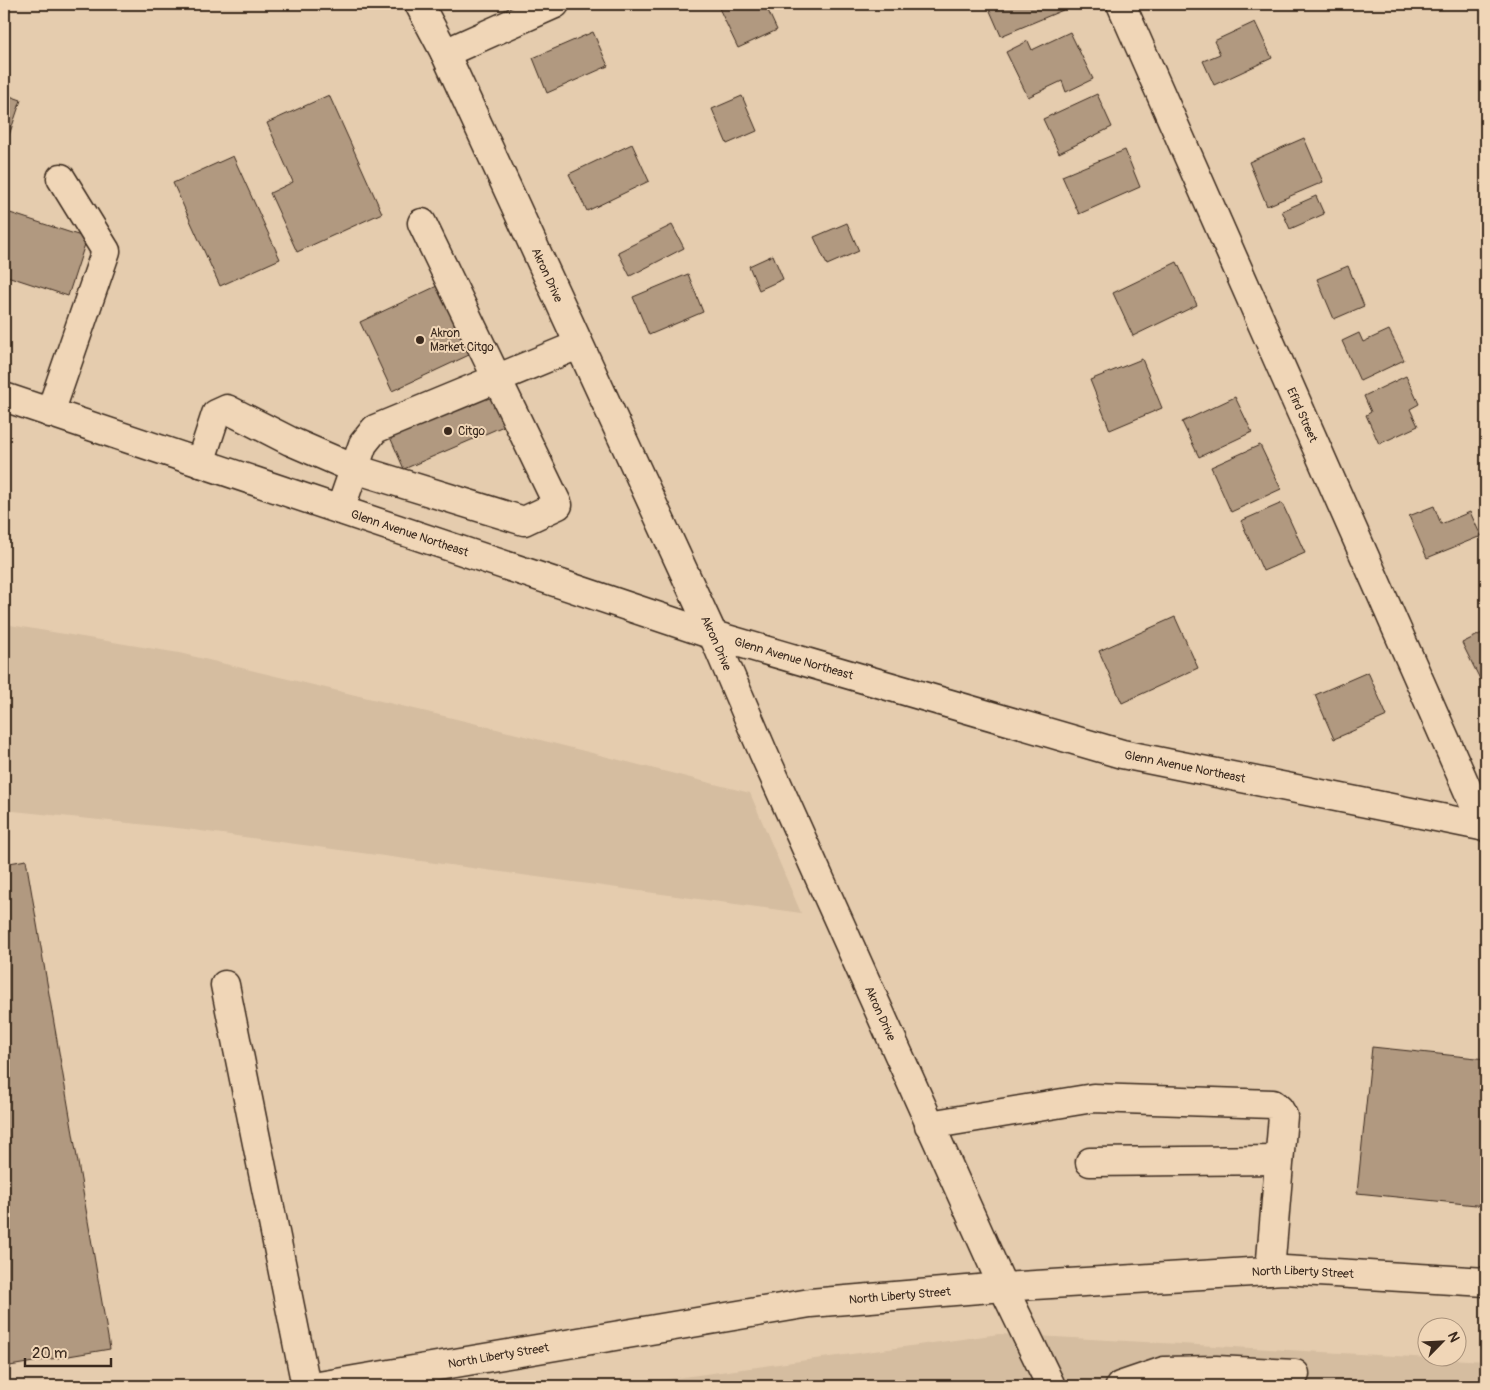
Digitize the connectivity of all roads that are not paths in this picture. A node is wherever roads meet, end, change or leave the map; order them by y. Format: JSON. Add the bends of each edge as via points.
{"nodes":[{"id":1,"x":419,"y":4,"type":"edge"},
{"id":2,"x":555,"y":4,"type":"edge"},
{"id":3,"x":1121,"y":4,"type":"edge"},
{"id":4,"x":445,"y":53,"type":"junction"},
{"id":5,"x":61,"y":178,"type":"dead end"},
{"id":6,"x":422,"y":223,"type":"dead end"},
{"id":7,"x":578,"y":345,"type":"junction"},
{"id":8,"x":497,"y":379,"type":"junction"},
{"id":9,"x":4,"y":397,"type":"edge"},
{"id":10,"x":50,"y":413,"type":"junction"},
{"id":11,"x":200,"y":463,"type":"junction"},
{"id":12,"x":354,"y":469,"type":"junction"},
{"id":13,"x":340,"y":510,"type":"junction"},
{"id":14,"x":713,"y":635,"type":"junction"},
{"id":15,"x":1485,"y":827,"type":"edge"},
{"id":16,"x":225,"y":985,"type":"dead end"},
{"id":17,"x":929,"y":1125,"type":"junction"},
{"id":18,"x":1279,"y":1160,"type":"junction"},
{"id":19,"x":1090,"y":1162,"type":"dead end"},
{"id":20,"x":1270,"y":1271,"type":"junction"},
{"id":21,"x":1486,"y":1282,"type":"edge"},
{"id":22,"x":1002,"y":1287,"type":"junction"},
{"id":23,"x":1295,"y":1374,"type":"dead end"},
{"id":24,"x":1222,"y":1378,"type":"edge"},
{"id":25,"x":306,"y":1386,"type":"edge"},
{"id":26,"x":320,"y":1386,"type":"edge"},
{"id":27,"x":1051,"y":1386,"type":"edge"},
{"id":28,"x":1120,"y":1386,"type":"edge"}],
"edges":[{"from":1,"to":4,"type":"main road","name":"Akron Drive"},
{"from":2,"to":4,"type":"main road"},
{"from":3,"to":15,"type":"main road","name":"Efird Street"},
{"from":4,"to":7,"type":"main road","name":"Akron Drive"},
{"from":5,"to":10,"type":"main road","via":[[106,251]]},
{"from":6,"to":8,"type":"main road"},
{"from":7,"to":8,"type":"main road"},
{"from":7,"to":14,"type":"main road","name":"Akron Drive"},
{"from":8,"to":12,"type":"main road","via":[[376,429],[363,444]]},
{"from":8,"to":12,"type":"main road","via":[[558,505],[524,521]]},
{"from":9,"to":10,"type":"main road","name":"Glenn Avenue Northeast"},
{"from":10,"to":11,"type":"main road","name":"Glenn Avenue Northeast"},
{"from":11,"to":12,"type":"main road","via":[[216,414],[227,409]]},
{"from":11,"to":13,"type":"main road","name":"Glenn Avenue Northeast"},
{"from":12,"to":13,"type":"main road"},
{"from":13,"to":14,"type":"main road","name":"Glenn Avenue Northeast"},
{"from":14,"to":15,"type":"main road","name":"Glenn Avenue Northeast","via":[[1122,754]]},
{"from":14,"to":17,"type":"main road","name":"Akron Drive"},
{"from":16,"to":25,"type":"main road"},
{"from":17,"to":18,"type":"main road","via":[[1093,1098],[1272,1104],[1282,1116]]},
{"from":17,"to":22,"type":"main road","name":"Akron Drive"},
{"from":18,"to":19,"type":"main road"},
{"from":18,"to":20,"type":"main road"},
{"from":20,"to":21,"type":"main road","name":"North Liberty Street"},
{"from":20,"to":22,"type":"main road","name":"North Liberty Street"},
{"from":22,"to":26,"type":"main road","name":"North Liberty Street","via":[[810,1303]]},
{"from":22,"to":27,"type":"main road","name":"Akron Drive"},
{"from":23,"to":24,"type":"main road"},
{"from":24,"to":28,"type":"main road","via":[[1164,1371]]}]}
